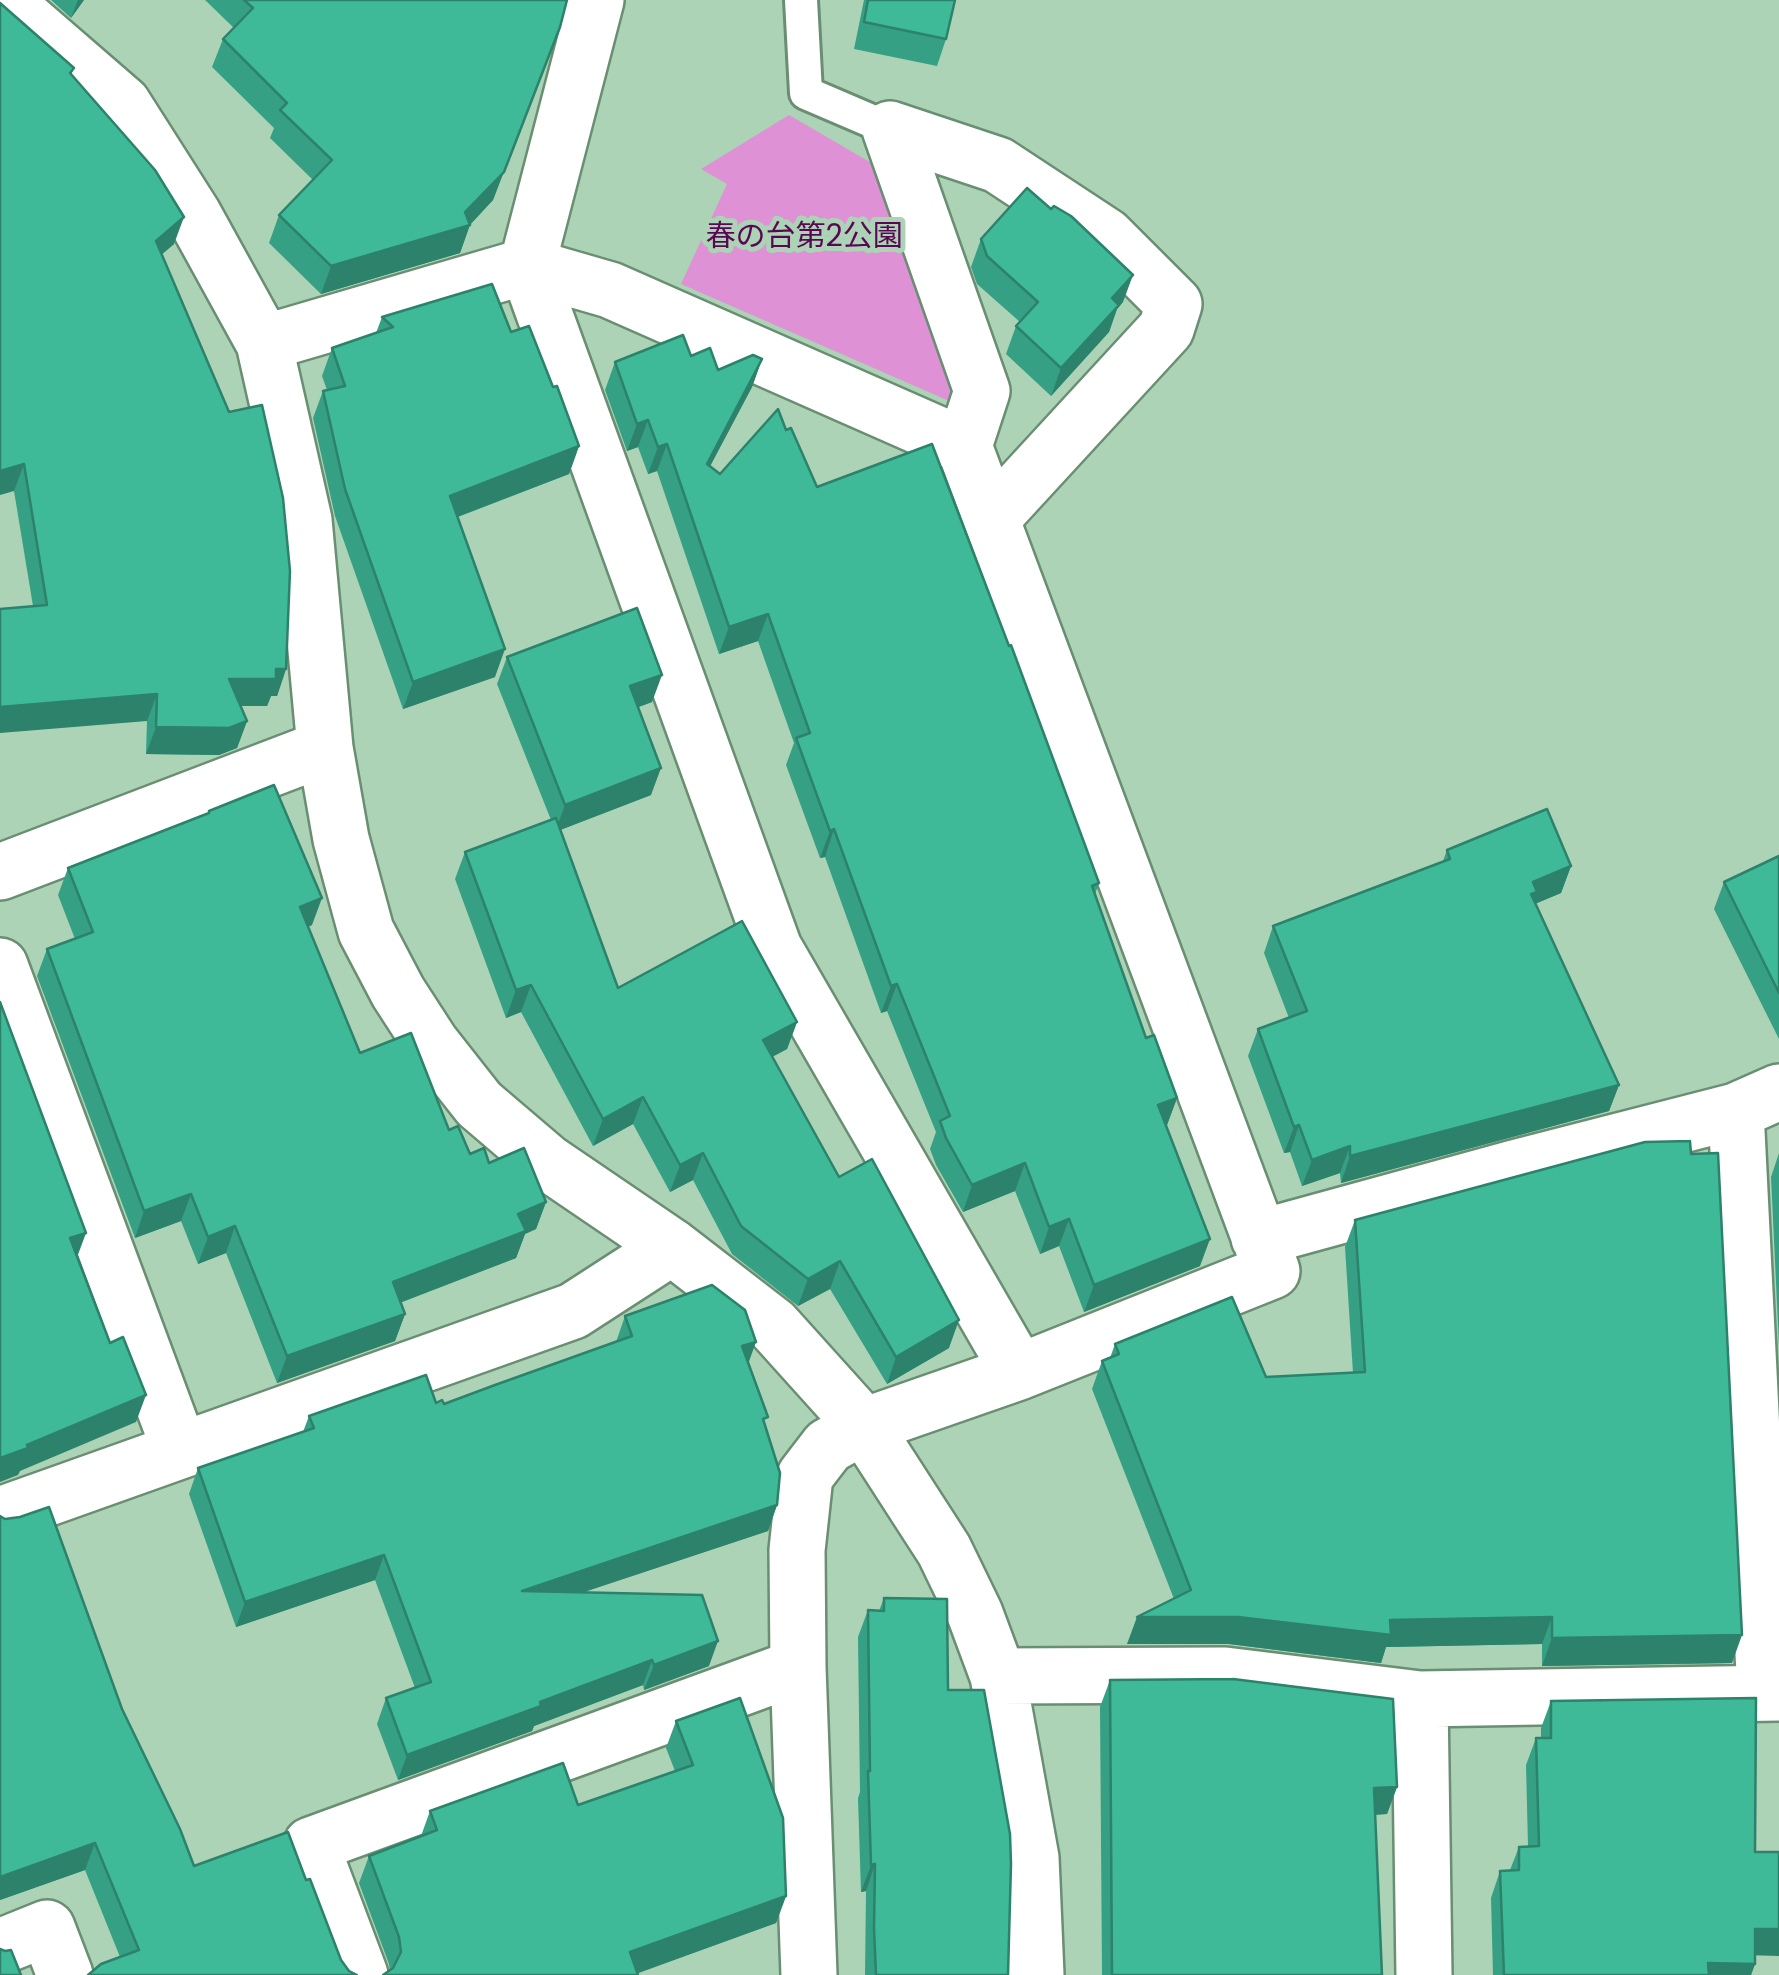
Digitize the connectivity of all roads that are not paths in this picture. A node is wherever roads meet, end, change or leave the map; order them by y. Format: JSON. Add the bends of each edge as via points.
{"nodes":[{"id":1,"x":3,"y":0,"type":"edge"},
{"id":2,"x":596,"y":0,"type":"edge"},
{"id":3,"x":801,"y":0,"type":"edge"},
{"id":4,"x":890,"y":129,"type":"junction"},
{"id":5,"x":527,"y":266,"type":"junction"},
{"id":6,"x":264,"y":343,"type":"junction"},
{"id":7,"x":964,"y":446,"type":"junction"},
{"id":8,"x":992,"y":518,"type":"junction"},
{"id":9,"x":326,"y":748,"type":"junction"},
{"id":10,"x":0,"y":872,"type":"edge"},
{"id":11,"x":0,"y":966,"type":"edge"},
{"id":12,"x":1758,"y":1102,"type":"edge"},
{"id":13,"x":1259,"y":1238,"type":"junction"},
{"id":14,"x":672,"y":1248,"type":"junction"},
{"id":15,"x":1019,"y":1372,"type":"junction"},
{"id":16,"x":864,"y":1426,"type":"junction"},
{"id":17,"x":180,"y":1450,"type":"junction"},
{"id":18,"x":0,"y":1514,"type":"edge"},
{"id":19,"x":798,"y":1667,"type":"junction"},
{"id":20,"x":998,"y":1676,"type":"junction"},
{"id":21,"x":1772,"y":1693,"type":"edge"},
{"id":22,"x":1420,"y":1699,"type":"junction"},
{"id":23,"x":0,"y":1947,"type":"edge"},
{"id":24,"x":66,"y":1975,"type":"edge"},
{"id":25,"x":360,"y":1975,"type":"edge"},
{"id":26,"x":809,"y":1975,"type":"edge"},
{"id":27,"x":1036,"y":1975,"type":"edge"},
{"id":28,"x":1424,"y":1975,"type":"edge"}],
"edges":[{"from":1,"to":6,"type":"street","via":[[123,104]]},
{"from":2,"to":5,"type":"street"},
{"from":3,"to":4,"type":"lane","via":[[806,93]]},
{"from":4,"to":7,"type":"street","via":[[982,391]]},
{"from":4,"to":8,"type":"street","via":[[998,165],[1106,236],[1174,304],[1166,328]]},
{"from":5,"to":6,"type":"street"},
{"from":5,"to":7,"type":"street","via":[[610,290]]},
{"from":5,"to":15,"type":"street","via":[[774,948]]},
{"from":6,"to":9,"type":"street","via":[[304,520]]},
{"from":7,"to":8,"type":"street"},
{"from":8,"to":13,"type":"street"},
{"from":9,"to":10,"type":"street"},
{"from":9,"to":14,"type":"street","via":[[366,931],[431,1043],[478,1104],[547,1162]]},
{"from":11,"to":17,"type":"street"},
{"from":12,"to":13,"type":"street"},
{"from":12,"to":21,"type":"street"},
{"from":13,"to":15,"type":"street","via":[[1272,1271]]},
{"from":14,"to":16,"type":"street","via":[[773,1325]]},
{"from":14,"to":17,"type":"street","via":[[573,1312]]},
{"from":15,"to":16,"type":"street"},
{"from":16,"to":19,"type":"street","via":[[828,1446],[805,1476],[797,1550]]},
{"from":16,"to":20,"type":"street","via":[[944,1550]]},
{"from":17,"to":18,"type":"street"},
{"from":19,"to":25,"type":"street","via":[[311,1845]]},
{"from":19,"to":26,"type":"street"},
{"from":20,"to":22,"type":"street","via":[[1224,1674]]},
{"from":20,"to":27,"type":"street","via":[[1031,1858]]},
{"from":21,"to":22,"type":"street"},
{"from":22,"to":28,"type":"street"},
{"from":23,"to":24,"type":"street","via":[[47,1928]]}]}
